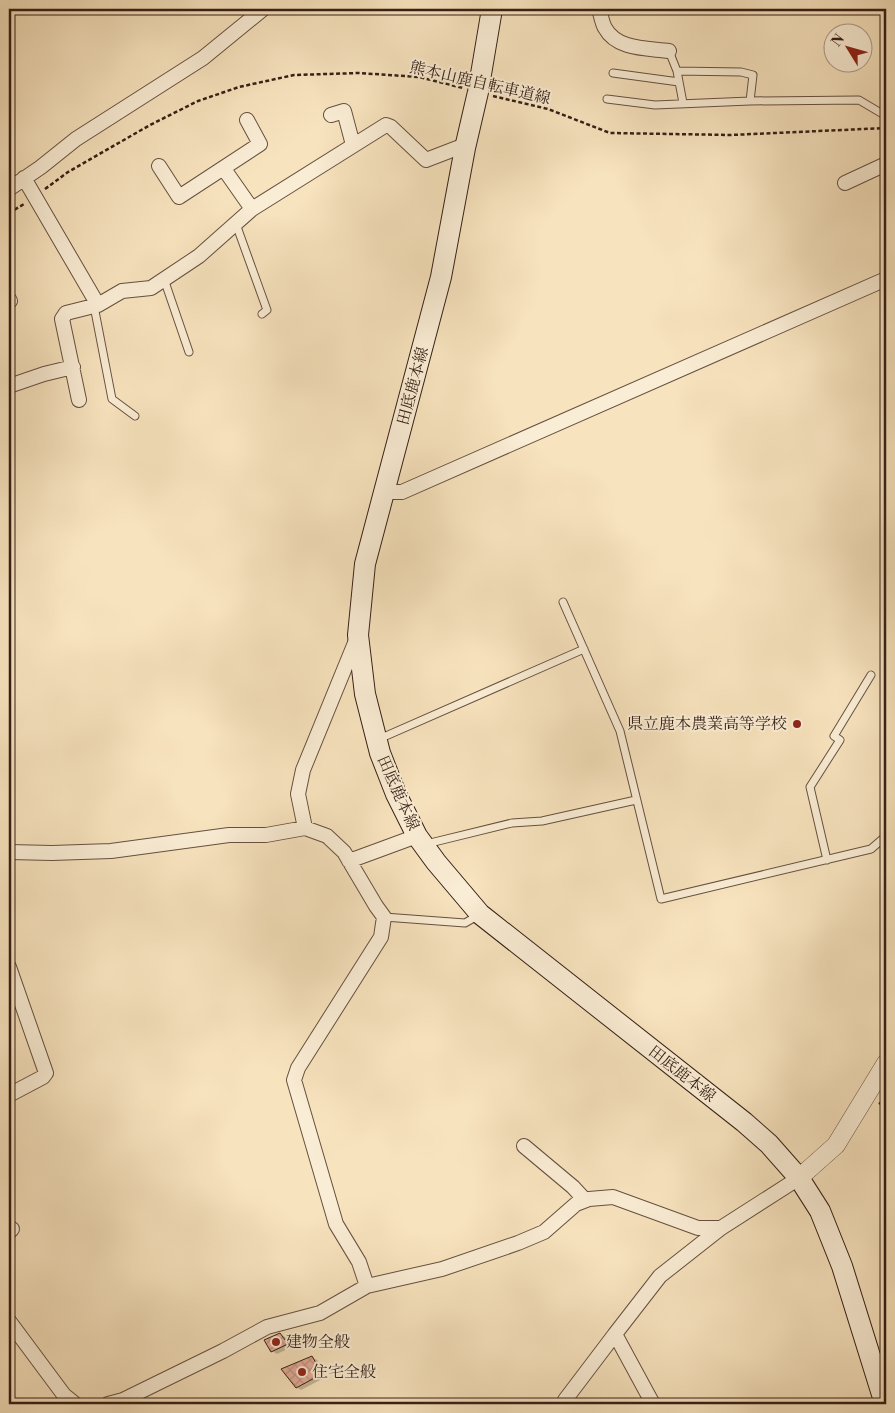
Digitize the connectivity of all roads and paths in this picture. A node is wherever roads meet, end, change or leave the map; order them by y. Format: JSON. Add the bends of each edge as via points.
{"nodes":[{"id":1,"x":263,"y":9,"type":"edge"},
{"id":2,"x":492,"y":9,"type":"edge"},
{"id":3,"x":599,"y":9,"type":"edge"},
{"id":4,"x":669,"y":51,"type":"joint"},
{"id":5,"x":677,"y":71,"type":"junction"},
{"id":6,"x":613,"y":73,"type":"dead end"},
{"id":7,"x":679,"y":82,"type":"junction"},
{"id":8,"x":478,"y":92,"type":"junction"},
{"id":9,"x":607,"y":99,"type":"dead end"},
{"id":10,"x":750,"y":101,"type":"junction"},
{"id":11,"x":683,"y":103,"type":"junction"},
{"id":12,"x":332,"y":115,"type":"dead end"},
{"id":13,"x":886,"y":116,"type":"edge"},
{"id":14,"x":248,"y":120,"type":"dead end"},
{"id":15,"x":886,"y":128,"type":"edge"},
{"id":16,"x":465,"y":145,"type":"junction"},
{"id":17,"x":353,"y":146,"type":"junction"},
{"id":18,"x":886,"y":164,"type":"edge"},
{"id":19,"x":159,"y":166,"type":"dead end"},
{"id":20,"x":224,"y":169,"type":"junction"},
{"id":21,"x":24,"y":178,"type":"junction"},
{"id":22,"x":845,"y":183,"type":"dead end"},
{"id":23,"x":9,"y":189,"type":"edge"},
{"id":24,"x":36,"y":196,"type":"junction"},
{"id":25,"x":252,"y":209,"type":"junction"},
{"id":26,"x":9,"y":214,"type":"edge"},
{"id":27,"x":236,"y":224,"type":"junction"},
{"id":28,"x":164,"y":279,"type":"junction"},
{"id":29,"x":886,"y":280,"type":"edge"},
{"id":30,"x":96,"y":306,"type":"junction"},
{"id":31,"x":262,"y":314,"type":"dead end"},
{"id":32,"x":189,"y":352,"type":"dead end"},
{"id":33,"x":73,"y":367,"type":"junction"},
{"id":34,"x":9,"y":386,"type":"edge"},
{"id":35,"x":79,"y":400,"type":"dead end"},
{"id":36,"x":135,"y":416,"type":"dead end"},
{"id":37,"x":384,"y":492,"type":"junction"},
{"id":38,"x":563,"y":602,"type":"dead end"},
{"id":39,"x":358,"y":635,"type":"junction"},
{"id":40,"x":584,"y":649,"type":"junction"},
{"id":41,"x":871,"y":674,"type":"dead end"},
{"id":42,"x":376,"y":740,"type":"junction"},
{"id":43,"x":636,"y":800,"type":"junction"},
{"id":44,"x":305,"y":828,"type":"junction"},
{"id":45,"x":886,"y":836,"type":"edge"},
{"id":46,"x":420,"y":840,"type":"junction"},
{"id":47,"x":9,"y":852,"type":"edge"},
{"id":48,"x":827,"y":860,"type":"junction"},
{"id":49,"x":349,"y":861,"type":"junction"},
{"id":50,"x":480,"y":914,"type":"junction"},
{"id":51,"x":384,"y":916,"type":"junction"},
{"id":52,"x":9,"y":967,"type":"edge"},
{"id":53,"x":886,"y":1063,"type":"edge"},
{"id":54,"x":9,"y":1095,"type":"edge"},
{"id":55,"x":524,"y":1146,"type":"dead end"},
{"id":56,"x":799,"y":1178,"type":"junction"},
{"id":57,"x":585,"y":1200,"type":"junction"},
{"id":58,"x":721,"y":1228,"type":"junction"},
{"id":59,"x":367,"y":1286,"type":"junction"},
{"id":60,"x":9,"y":1321,"type":"edge"},
{"id":61,"x":615,"y":1334,"type":"junction"},
{"id":62,"x":565,"y":1400,"type":"dead end"},
{"id":63,"x":123,"y":1402,"type":"edge"},
{"id":64,"x":74,"y":1404,"type":"edge"},
{"id":65,"x":108,"y":1404,"type":"edge"},
{"id":66,"x":653,"y":1404,"type":"edge"},
{"id":67,"x":884,"y":1404,"type":"edge"}],
"edges":[{"from":1,"to":21,"type":"street","via":[[203,58],[76,139]]},
{"from":2,"to":8,"type":"main road","name":"田底鹿本線"},
{"from":3,"to":4,"type":"street","via":[[604,27],[614,40]]},
{"from":4,"to":5,"type":"lane"},
{"from":5,"to":7,"type":"lane"},
{"from":5,"to":10,"type":"lane","via":[[753,75]]},
{"from":6,"to":7,"type":"lane"},
{"from":7,"to":11,"type":"lane"},
{"from":8,"to":15,"type":"path","name":"熊本山鹿自転車道線","via":[[548,109],[610,134],[731,135]]},
{"from":8,"to":16,"type":"main road","name":"田底鹿本線"},
{"from":8,"to":24,"type":"path","name":"熊本山鹿自転車道線","via":[[419,77],[359,73],[294,75],[239,87],[198,101],[150,125],[68,172]]},
{"from":9,"to":11,"type":"lane","via":[[654,105]]},
{"from":10,"to":11,"type":"lane"},
{"from":10,"to":13,"type":"lane","via":[[859,100]]},
{"from":12,"to":17,"type":"street","via":[[344,111]]},
{"from":14,"to":20,"type":"street","via":[[260,144]]},
{"from":16,"to":17,"type":"street","via":[[426,160],[386,125]]},
{"from":16,"to":37,"type":"main road","name":"田底鹿本線","via":[[441,277]]},
{"from":17,"to":25,"type":"street"},
{"from":18,"to":22,"type":"street"},
{"from":19,"to":20,"type":"street","via":[[179,197]]},
{"from":20,"to":25,"type":"street"},
{"from":21,"to":23,"type":"street"},
{"from":21,"to":24,"type":"street"},
{"from":24,"to":26,"type":"path","name":"熊本山鹿自転車道線"},
{"from":24,"to":30,"type":"street"},
{"from":25,"to":27,"type":"street"},
{"from":27,"to":28,"type":"street","via":[[199,256]]},
{"from":27,"to":31,"type":"lane","via":[[267,310]]},
{"from":28,"to":30,"type":"street","via":[[151,288],[122,291]]},
{"from":28,"to":32,"type":"lane"},
{"from":29,"to":37,"type":"street","via":[[402,492]]},
{"from":30,"to":33,"type":"street","via":[[66,314],[62,319]]},
{"from":30,"to":36,"type":"lane","via":[[112,399]]},
{"from":33,"to":34,"type":"street"},
{"from":33,"to":35,"type":"street"},
{"from":37,"to":39,"type":"main road","name":"田底鹿本線","via":[[365,564]]},
{"from":38,"to":40,"type":"lane"},
{"from":39,"to":42,"type":"main road","name":"田底鹿本線","via":[[365,694]]},
{"from":39,"to":44,"type":"street","via":[[303,770],[298,794]]},
{"from":40,"to":42,"type":"lane"},
{"from":40,"to":43,"type":"lane","via":[[620,731]]},
{"from":41,"to":48,"type":"lane","via":[[834,736],[840,740],[810,787]]},
{"from":42,"to":46,"type":"main road","name":"田底鹿本線","via":[[396,794]]},
{"from":43,"to":46,"type":"lane","via":[[542,821],[512,823]]},
{"from":43,"to":48,"type":"lane","via":[[661,899]]},
{"from":44,"to":47,"type":"street","via":[[266,836],[229,836],[112,851]]},
{"from":44,"to":49,"type":"street","via":[[327,836]]},
{"from":45,"to":48,"type":"lane","via":[[871,849]]},
{"from":46,"to":49,"type":"street"},
{"from":46,"to":50,"type":"main road","name":"田底鹿本線"},
{"from":49,"to":51,"type":"street"},
{"from":50,"to":51,"type":"lane","via":[[465,923]]},
{"from":50,"to":56,"type":"main road","name":"田底鹿本線","via":[[744,1122]]},
{"from":51,"to":59,"type":"street","via":[[381,937],[298,1068],[294,1080],[336,1224],[359,1262]]},
{"from":52,"to":54,"type":"street","via":[[46,1073]]},
{"from":53,"to":56,"type":"street","via":[[836,1145]]},
{"from":55,"to":57,"type":"street"},
{"from":56,"to":58,"type":"street"},
{"from":56,"to":67,"type":"main road","name":"田底鹿本線","via":[[820,1211],[842,1266]]},
{"from":57,"to":58,"type":"street","via":[[613,1197],[698,1228]]},
{"from":57,"to":59,"type":"street","via":[[544,1232],[518,1243],[442,1269]]},
{"from":58,"to":61,"type":"street","via":[[660,1276]]},
{"from":59,"to":63,"type":"street","via":[[320,1313],[266,1327]]},
{"from":60,"to":64,"type":"street"},
{"from":61,"to":62,"type":"street"},
{"from":61,"to":66,"type":"street"},
{"from":63,"to":65,"type":"street"}]}
